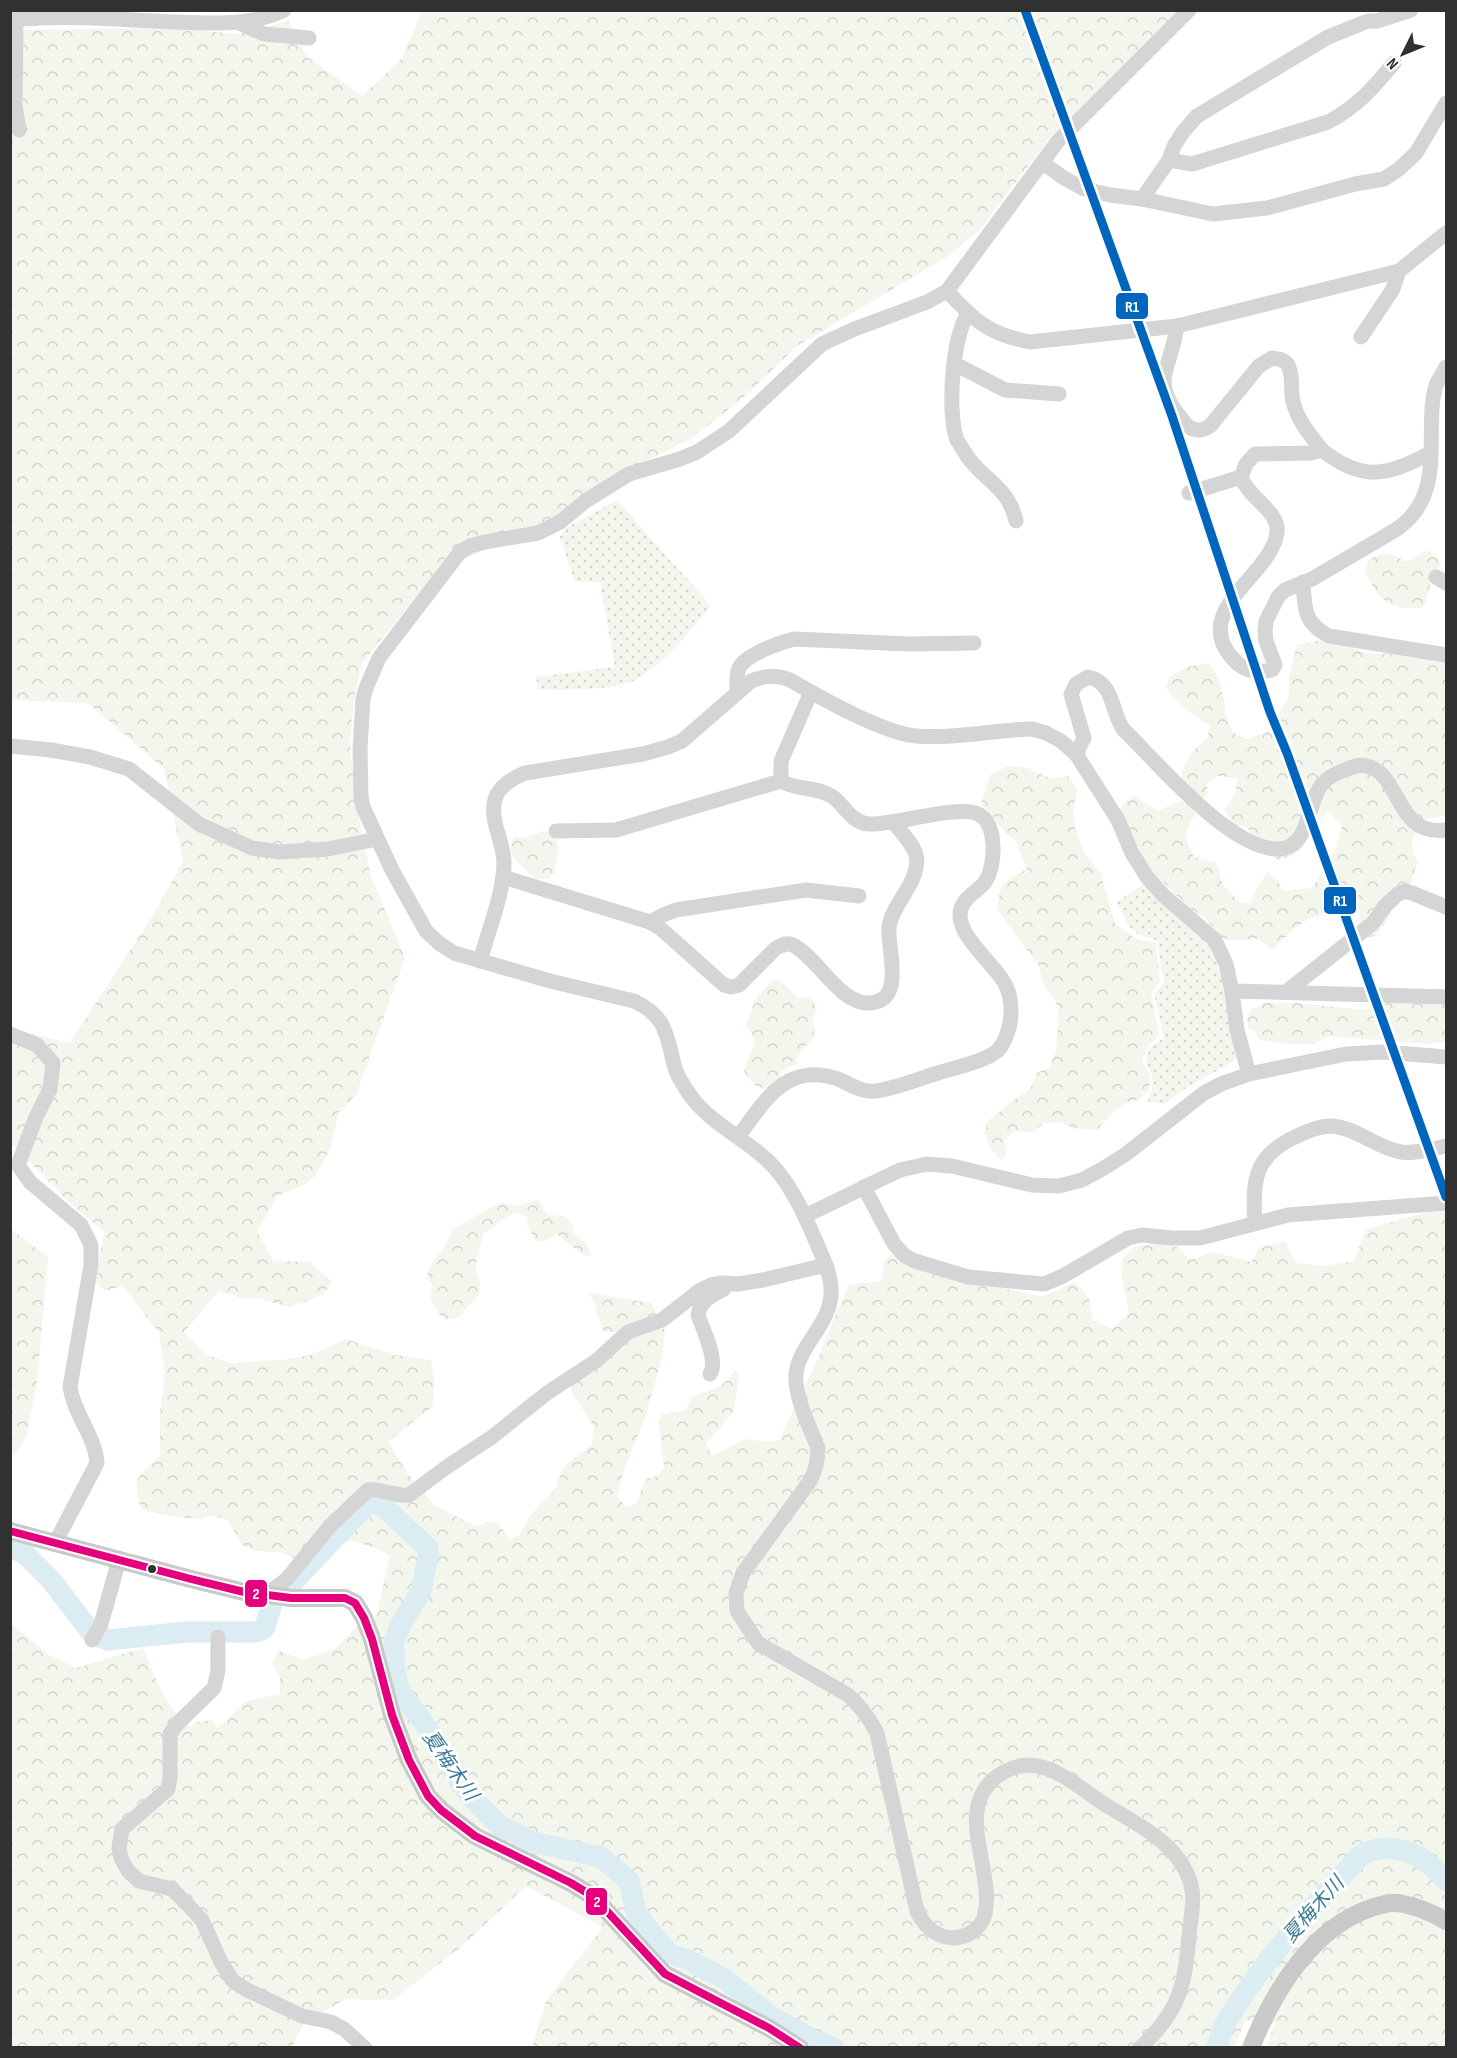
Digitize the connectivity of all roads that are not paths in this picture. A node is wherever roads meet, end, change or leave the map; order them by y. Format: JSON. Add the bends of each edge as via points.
{"nodes":[{"id":1,"x":284,"y":10,"type":"edge"},
{"id":2,"x":1190,"y":10,"type":"edge"},
{"id":3,"x":1412,"y":10,"type":"edge"},
{"id":4,"x":13,"y":20,"type":"edge"},
{"id":5,"x":239,"y":24,"type":"junction"},
{"id":6,"x":309,"y":38,"type":"dead end"},
{"id":7,"x":1394,"y":63,"type":"dead end"},
{"id":8,"x":1446,"y":103,"type":"edge"},
{"id":9,"x":20,"y":130,"type":"dead end"},
{"id":10,"x":1169,"y":160,"type":"junction"},
{"id":11,"x":1042,"y":163,"type":"junction"},
{"id":12,"x":1142,"y":199,"type":"junction"},
{"id":13,"x":1446,"y":233,"type":"edge"},
{"id":14,"x":1399,"y":271,"type":"junction"},
{"id":15,"x":947,"y":291,"type":"junction"},
{"id":16,"x":968,"y":314,"type":"junction"},
{"id":17,"x":1177,"y":326,"type":"junction"},
{"id":18,"x":1361,"y":337,"type":"dead end"},
{"id":19,"x":955,"y":364,"type":"junction"},
{"id":20,"x":1446,"y":367,"type":"edge"},
{"id":21,"x":1059,"y":394,"type":"dead end"},
{"id":22,"x":1322,"y":450,"type":"junction"},
{"id":23,"x":1430,"y":453,"type":"junction"},
{"id":24,"x":1242,"y":477,"type":"junction"},
{"id":25,"x":1189,"y":493,"type":"dead end"},
{"id":26,"x":1016,"y":521,"type":"dead end"},
{"id":27,"x":1304,"y":582,"type":"junction"},
{"id":28,"x":974,"y":643,"type":"dead end"},
{"id":29,"x":1446,"y":655,"type":"edge"},
{"id":30,"x":737,"y":692,"type":"junction"},
{"id":31,"x":811,"y":692,"type":"junction"},
{"id":32,"x":10,"y":746,"type":"edge"},
{"id":33,"x":1076,"y":754,"type":"junction"},
{"id":34,"x":782,"y":781,"type":"junction"},
{"id":35,"x":894,"y":823,"type":"junction"},
{"id":36,"x":1446,"y":830,"type":"edge"},
{"id":37,"x":556,"y":831,"type":"dead end"},
{"id":38,"x":377,"y":838,"type":"junction"},
{"id":39,"x":503,"y":877,"type":"junction"},
{"id":40,"x":859,"y":896,"type":"dead end"},
{"id":41,"x":1446,"y":907,"type":"edge"},
{"id":42,"x":650,"y":922,"type":"junction"},
{"id":43,"x":480,"y":961,"type":"junction"},
{"id":44,"x":1232,"y":991,"type":"junction"},
{"id":45,"x":1286,"y":992,"type":"junction"},
{"id":46,"x":1446,"y":997,"type":"edge"},
{"id":47,"x":10,"y":1034,"type":"edge"},
{"id":48,"x":1446,"y":1057,"type":"edge"},
{"id":49,"x":1249,"y":1074,"type":"junction"},
{"id":50,"x":738,"y":1137,"type":"junction"},
{"id":51,"x":1446,"y":1146,"type":"edge"},
{"id":52,"x":864,"y":1187,"type":"junction"},
{"id":53,"x":1446,"y":1203,"type":"edge"},
{"id":54,"x":805,"y":1216,"type":"junction"},
{"id":55,"x":1255,"y":1222,"type":"junction"},
{"id":56,"x":826,"y":1265,"type":"junction"},
{"id":57,"x":738,"y":1284,"type":"junction"},
{"id":58,"x":710,"y":1374,"type":"dead end"},
{"id":59,"x":10,"y":1531,"type":"edge"},
{"id":60,"x":55,"y":1543,"type":"junction"},
{"id":61,"x":119,"y":1560,"type":"junction"},
{"id":62,"x":265,"y":1595,"type":"junction"},
{"id":63,"x":95,"y":1636,"type":"dead end"},
{"id":64,"x":218,"y":1637,"type":"dead end"},
{"id":65,"x":1446,"y":1921,"type":"edge"},
{"id":66,"x":365,"y":2048,"type":"edge"},
{"id":67,"x":800,"y":2048,"type":"edge"},
{"id":68,"x":1140,"y":2048,"type":"edge"},
{"id":69,"x":1251,"y":2048,"type":"edge"}],
"edges":[{"from":1,"to":5,"type":"street"},
{"from":2,"to":11,"type":"street","via":[[1081,117]]},
{"from":3,"to":10,"type":"street","via":[[1328,37],[1197,116]]},
{"from":4,"to":5,"type":"street"},
{"from":4,"to":9,"type":"street","via":[[15,105]]},
{"from":5,"to":6,"type":"street","via":[[264,34]]},
{"from":7,"to":10,"type":"street","via":[[1365,98],[1328,122],[1192,164]]},
{"from":8,"to":12,"type":"street","via":[[1416,153],[1384,179],[1267,208],[1213,214]]},
{"from":10,"to":12,"type":"street"},
{"from":11,"to":12,"type":"street","via":[[1084,189]]},
{"from":11,"to":15,"type":"street"},
{"from":13,"to":14,"type":"street"},
{"from":14,"to":17,"type":"street"},
{"from":14,"to":18,"type":"street","via":[[1393,289]]},
{"from":15,"to":16,"type":"street"},
{"from":15,"to":38,"type":"street","via":[[822,344],[729,431],[697,452],[628,474],[538,533],[485,542],[459,552],[379,658],[366,688],[360,749],[361,797]]},
{"from":16,"to":17,"type":"street","via":[[993,332],[1030,342]]},
{"from":16,"to":19,"type":"street","via":[[958,335]]},
{"from":17,"to":22,"type":"street","via":[[1163,385],[1168,402],[1187,426],[1200,430],[1210,426],[1259,366],[1272,357],[1289,367],[1297,414]]},
{"from":19,"to":21,"type":"street","via":[[1005,390]]},
{"from":19,"to":26,"type":"street","via":[[953,423],[958,441],[968,458],[1006,495]]},
{"from":20,"to":23,"type":"street","via":[[1433,398]]},
{"from":22,"to":23,"type":"street","via":[[1342,464],[1379,472],[1406,466]]},
{"from":22,"to":24,"type":"street","via":[[1255,454]]},
{"from":23,"to":27,"type":"street","via":[[1430,480],[1415,513]]},
{"from":24,"to":25,"type":"street"},
{"from":24,"to":27,"type":"street","via":[[1249,493],[1276,521],[1277,531],[1272,548],[1227,606],[1222,620],[1223,644],[1243,668],[1272,670],[1275,665],[1266,641],[1266,621],[1278,597]]},
{"from":27,"to":29,"type":"street","via":[[1307,616],[1329,636]]},
{"from":28,"to":30,"type":"street","via":[[794,639],[742,663]]},
{"from":30,"to":31,"type":"street","via":[[763,676],[790,680]]},
{"from":30,"to":39,"type":"street","via":[[682,741],[668,747],[525,773],[511,779],[495,800],[494,814],[504,856]]},
{"from":31,"to":33,"type":"street","via":[[902,734],[940,736],[1032,729],[1061,741]]},
{"from":31,"to":34,"type":"street","via":[[781,761]]},
{"from":32,"to":38,"type":"street","via":[[90,757],[129,769],[199,824],[252,848],[279,852],[328,849]]},
{"from":33,"to":36,"type":"street","via":[[1084,738],[1071,694],[1076,684],[1089,677],[1107,690],[1123,729],[1183,789],[1229,830],[1268,849],[1283,849],[1293,843],[1306,825],[1321,785],[1356,765],[1376,770],[1415,823],[1425,830]]},
{"from":33,"to":44,"type":"street","via":[[1118,820],[1147,877],[1215,940]]},
{"from":34,"to":35,"type":"street","via":[[832,796],[858,821]]},
{"from":34,"to":37,"type":"street","via":[[616,830]]},
{"from":35,"to":42,"type":"street","via":[[915,850],[918,864],[889,924],[891,989],[873,1003],[855,1000],[788,944],[776,948],[739,985],[724,985]]},
{"from":35,"to":50,"type":"street","via":[[970,812],[987,821],[992,831],[988,876],[964,902],[960,915],[963,929],[1009,994],[1010,1021],[1002,1044],[985,1058],[875,1091],[831,1078],[793,1078],[778,1086]]},
{"from":38,"to":43,"type":"street","via":[[426,931],[454,953]]},
{"from":39,"to":42,"type":"street"},
{"from":39,"to":43,"type":"street"},
{"from":40,"to":42,"type":"street","via":[[806,890],[676,910]]},
{"from":41,"to":45,"type":"street","via":[[1405,891],[1398,894],[1372,923]]},
{"from":43,"to":50,"type":"street","via":[[646,1007],[668,1034],[683,1086],[704,1110]]},
{"from":44,"to":45,"type":"street"},
{"from":44,"to":49,"type":"street"},
{"from":45,"to":46,"type":"street"},
{"from":47,"to":60,"type":"street","via":[[37,1045],[53,1063],[51,1089],[18,1165],[30,1182],[81,1225],[91,1245],[70,1387],[96,1449],[97,1463]]},
{"from":48,"to":49,"type":"street","via":[[1384,1052],[1346,1054]]},
{"from":49,"to":52,"type":"street","via":[[1204,1093],[1126,1154],[1082,1180],[1059,1186],[1032,1185],[927,1164],[900,1170]]},
{"from":50,"to":54,"type":"street","via":[[775,1168]]},
{"from":51,"to":55,"type":"street","via":[[1407,1153],[1344,1128],[1331,1126],[1305,1132],[1283,1142],[1263,1159],[1254,1183]]},
{"from":52,"to":54,"type":"street"},
{"from":52,"to":55,"type":"street","via":[[894,1244],[905,1256],[968,1277],[999,1281],[1052,1282],[1135,1236],[1200,1238]]},
{"from":53,"to":55,"type":"street","via":[[1288,1215]]},
{"from":54,"to":56,"type":"street"},
{"from":56,"to":57,"type":"street"},
{"from":56,"to":68,"type":"street","via":[[831,1288],[824,1322],[796,1373],[797,1392],[818,1448],[816,1469],[743,1573],[736,1593],[737,1611],[758,1643],[848,1695],[869,1717],[877,1733],[917,1911],[928,1927],[942,1936],[968,1935],[983,1921],[987,1895],[976,1810],[984,1791],[1006,1770],[1037,1765],[1057,1772],[1153,1833],[1175,1852],[1193,1891],[1185,1977],[1167,2019]]},
{"from":57,"to":58,"type":"street","via":[[715,1293],[699,1308],[713,1359]]},
{"from":57,"to":62,"type":"street","via":[[711,1285],[662,1320],[628,1332],[596,1361],[409,1495],[368,1490],[330,1526],[287,1579]]},
{"from":59,"to":60,"type":"main road"},
{"from":60,"to":61,"type":"main road"},
{"from":61,"to":62,"type":"main road"},
{"from":61,"to":63,"type":"street"},
{"from":62,"to":67,"type":"main road","via":[[345,1598],[355,1604],[372,1639],[392,1715],[409,1760],[428,1796],[441,1810],[475,1836],[589,1894],[665,1974]]},
{"from":64,"to":66,"type":"street","via":[[214,1688],[170,1734],[168,1789],[122,1829],[121,1858],[140,1881],[172,1889],[202,1920],[232,1980],[302,2016],[331,2022]]},
{"from":65,"to":69,"type":"main road","via":[[1398,1903],[1380,1905],[1339,1923],[1318,1941],[1288,1978],[1266,2013]]}]}
